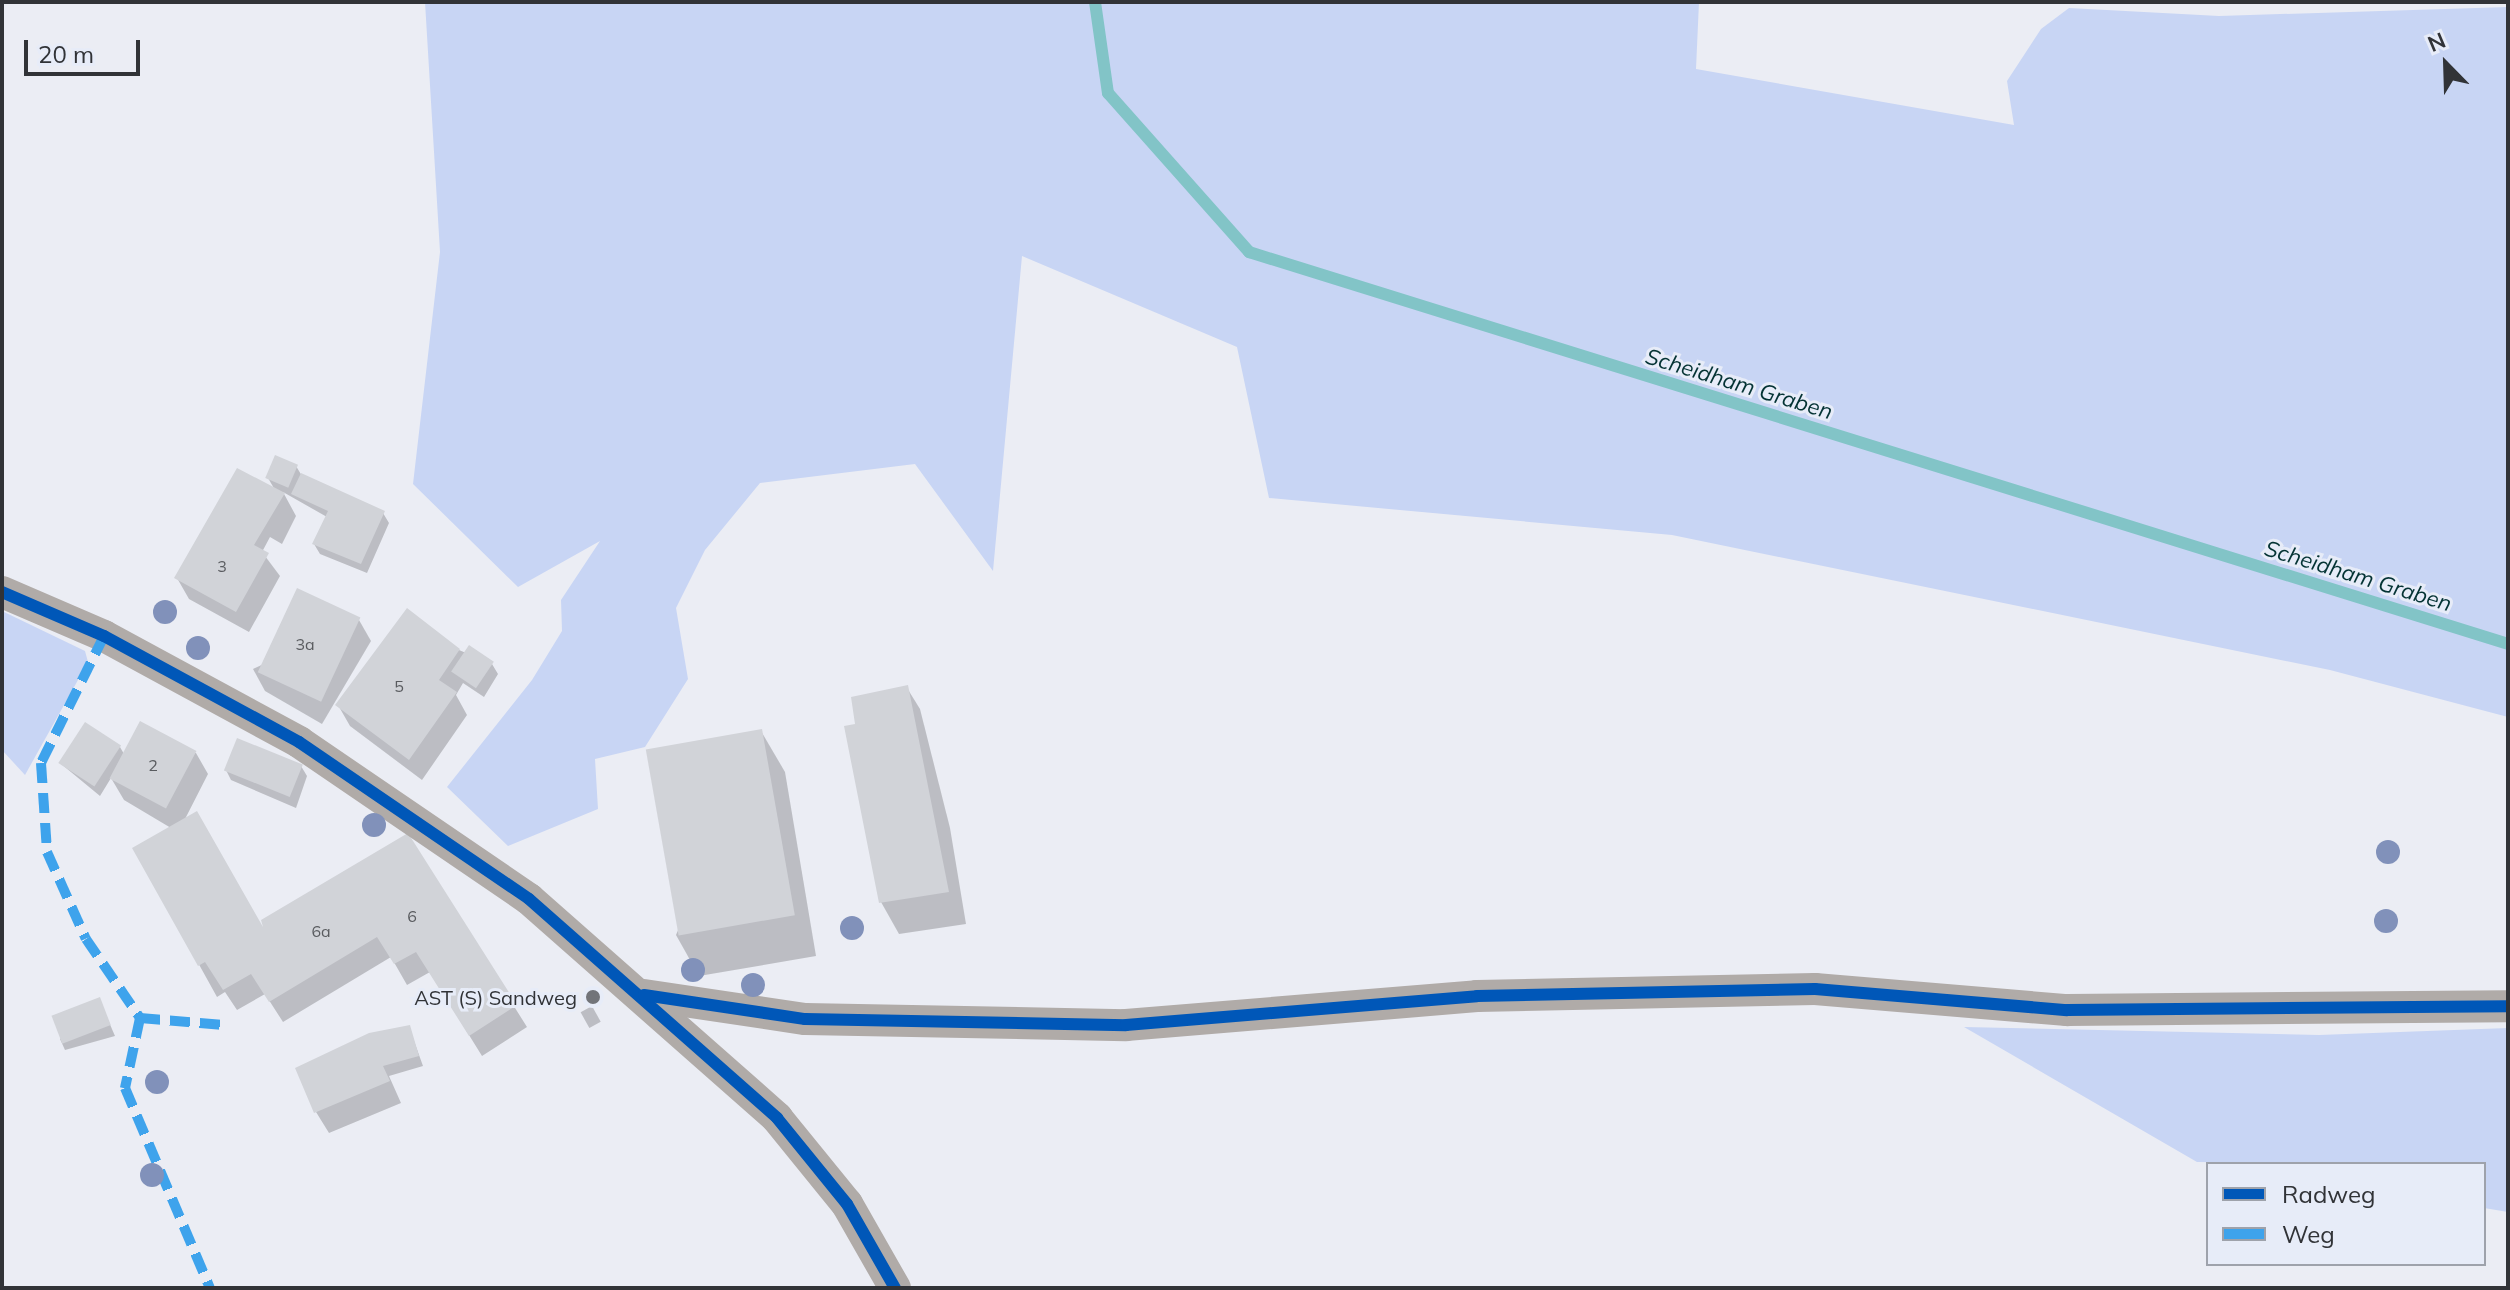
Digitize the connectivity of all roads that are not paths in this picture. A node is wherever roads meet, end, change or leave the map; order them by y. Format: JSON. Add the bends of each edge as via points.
{"nodes":[{"id":1,"x":2,"y":592,"type":"edge"},
{"id":2,"x":644,"y":995,"type":"junction"},
{"id":3,"x":2508,"y":1006,"type":"edge"},
{"id":4,"x":895,"y":1288,"type":"edge"}],
"edges":[{"from":1,"to":2,"type":"street","via":[[104,636],[299,742],[529,899]]},
{"from":2,"to":3,"type":"street","via":[[805,1019],[1126,1025],[1477,996],[1815,989],[2067,1010]]},
{"from":2,"to":4,"type":"street","via":[[777,1118],[847,1204]]}]}
